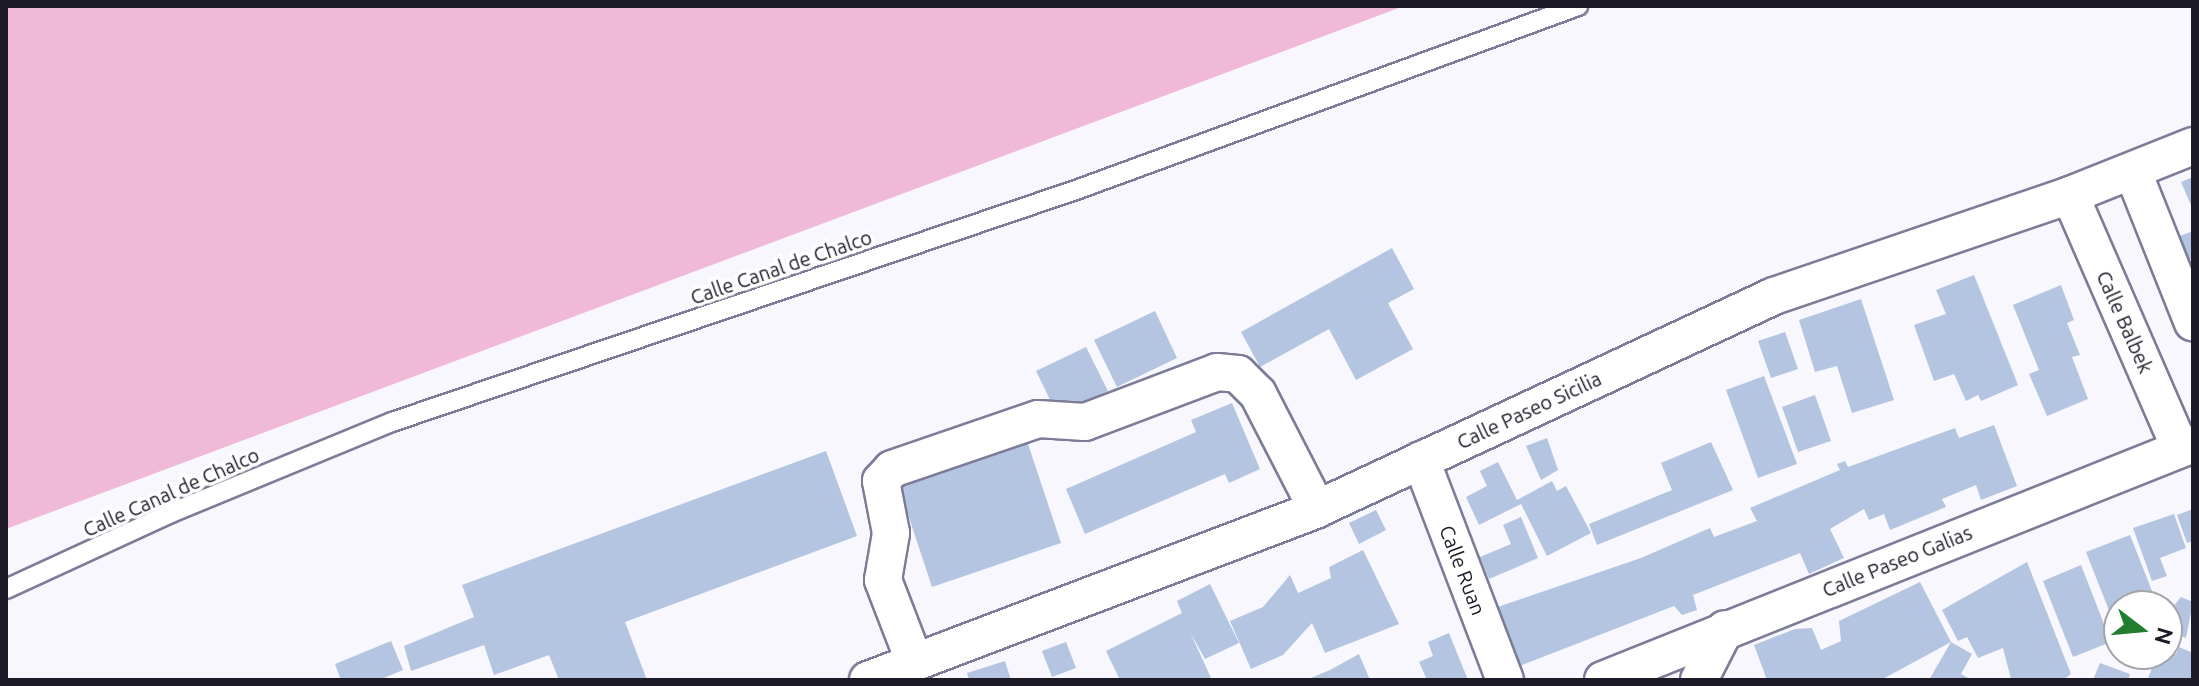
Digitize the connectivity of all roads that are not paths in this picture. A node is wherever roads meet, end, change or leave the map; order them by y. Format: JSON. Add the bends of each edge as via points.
{"nodes":[{"id":1,"x":1578,"y":6,"type":"edge"},
{"id":2,"x":2193,"y":146,"type":"edge"},
{"id":3,"x":2133,"y":172,"type":"junction"},
{"id":4,"x":2070,"y":195,"type":"junction"},
{"id":5,"x":2193,"y":323,"type":"edge"},
{"id":6,"x":2187,"y":446,"type":"edge"},
{"id":7,"x":1421,"y":460,"type":"junction"},
{"id":8,"x":1317,"y":509,"type":"junction"},
{"id":9,"x":6,"y":589,"type":"edge"},
{"id":10,"x":1725,"y":629,"type":"junction"},
{"id":11,"x":915,"y":663,"type":"junction"},
{"id":12,"x":1611,"y":679,"type":"edge"},
{"id":13,"x":868,"y":680,"type":"edge"},
{"id":14,"x":1505,"y":680,"type":"edge"},
{"id":15,"x":1699,"y":680,"type":"edge"}],
"edges":[{"from":1,"to":9,"type":"lane","name":"Calle Canal de Chalco","via":[[1076,190],[392,422],[171,513]]},
{"from":2,"to":3,"type":"street","name":"Calle Paseo Sicilia"},
{"from":3,"to":4,"type":"street","name":"Calle Paseo Sicilia"},
{"from":3,"to":5,"type":"street"},
{"from":4,"to":6,"type":"street","name":"Calle Balbek"},
{"from":4,"to":7,"type":"street","name":"Calle Paseo Sicilia","via":[[1774,296]]},
{"from":6,"to":10,"type":"street","name":"Calle Paseo Galias"},
{"from":7,"to":8,"type":"street","name":"Calle Paseo Sicilia"},
{"from":7,"to":14,"type":"street","name":"Calle Ruan"},
{"from":8,"to":11,"type":"street","name":"Calle Paseo Sicilia"},
{"from":8,"to":11,"type":"street","via":[[1258,394],[1238,374],[1217,372],[1085,422],[1038,419],[892,469],[881,481],[891,533],[883,580]]},
{"from":10,"to":12,"type":"street","name":"Calle Paseo Galias"},
{"from":10,"to":15,"type":"street"},
{"from":11,"to":13,"type":"street","name":"Calle Paseo Sicilia"}]}
